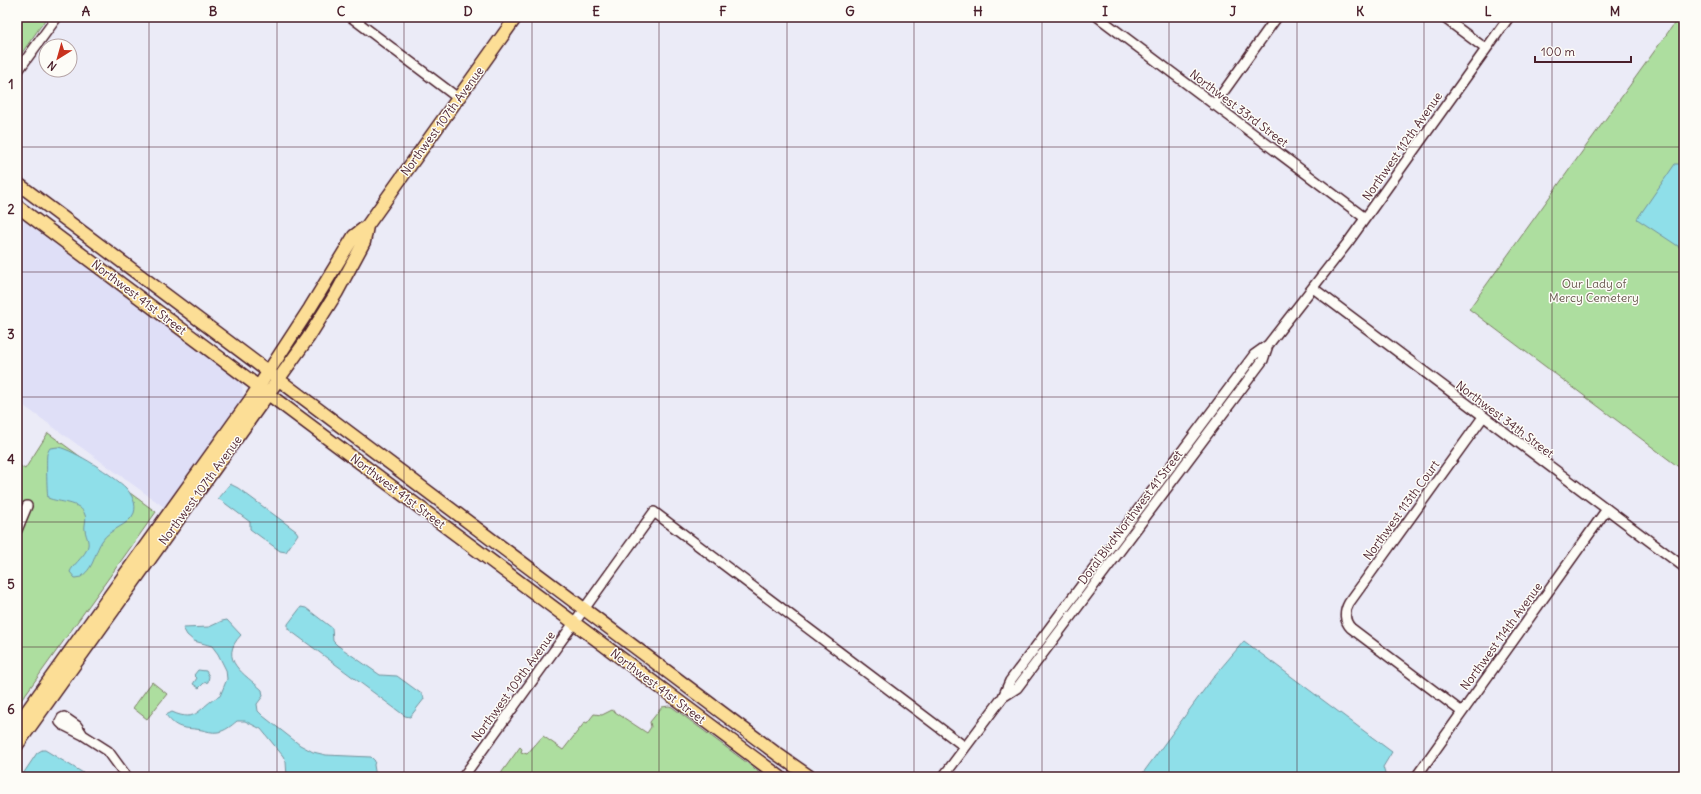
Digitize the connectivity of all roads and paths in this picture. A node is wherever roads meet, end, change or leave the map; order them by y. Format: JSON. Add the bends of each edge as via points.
{"nodes":[{"id":1,"x":57,"y":17,"type":"edge"},
{"id":2,"x":351,"y":17,"type":"edge"},
{"id":3,"x":516,"y":17,"type":"edge"},
{"id":4,"x":1098,"y":17,"type":"edge"},
{"id":5,"x":1277,"y":17,"type":"edge"},
{"id":6,"x":1443,"y":17,"type":"edge"},
{"id":7,"x":1509,"y":17,"type":"edge"},
{"id":8,"x":1486,"y":49,"type":"junction"},
{"id":9,"x":17,"y":72,"type":"edge"},
{"id":10,"x":458,"y":98,"type":"junction"},
{"id":11,"x":1214,"y":104,"type":"junction"},
{"id":12,"x":17,"y":183,"type":"edge"},
{"id":13,"x":17,"y":206,"type":"edge"},
{"id":14,"x":1365,"y":218,"type":"junction"},
{"id":15,"x":367,"y":226,"type":"junction"},
{"id":16,"x":1313,"y":288,"type":"junction"},
{"id":17,"x":267,"y":372,"type":"junction"},
{"id":18,"x":278,"y":380,"type":"junction"},
{"id":19,"x":258,"y":387,"type":"junction"},
{"id":20,"x":269,"y":395,"type":"junction"},
{"id":21,"x":1483,"y":417,"type":"junction"},
{"id":22,"x":27,"y":506,"type":"dead end"},
{"id":23,"x":1607,"y":510,"type":"junction"},
{"id":24,"x":17,"y":530,"type":"edge"},
{"id":25,"x":1684,"y":567,"type":"edge"},
{"id":26,"x":583,"y":609,"type":"junction"},
{"id":27,"x":573,"y":623,"type":"junction"},
{"id":28,"x":1462,"y":712,"type":"junction"},
{"id":29,"x":17,"y":725,"type":"edge"},
{"id":30,"x":83,"y":735,"type":"dead end"},
{"id":31,"x":17,"y":745,"type":"edge"},
{"id":32,"x":965,"y":747,"type":"junction"},
{"id":33,"x":777,"y":754,"type":"junction"},
{"id":34,"x":127,"y":777,"type":"edge"},
{"id":35,"x":463,"y":777,"type":"edge"},
{"id":36,"x":780,"y":777,"type":"edge"},
{"id":37,"x":801,"y":777,"type":"edge"},
{"id":38,"x":810,"y":777,"type":"edge"},
{"id":39,"x":942,"y":777,"type":"edge"},
{"id":40,"x":1416,"y":777,"type":"edge"}],
"edges":[{"from":1,"to":9,"type":"street"},
{"from":2,"to":10,"type":"street"},
{"from":3,"to":10,"type":"main road","name":"Northwest 107th Avenue"},
{"from":4,"to":11,"type":"street","name":"Northwest 33rd Street"},
{"from":5,"to":11,"type":"street"},
{"from":6,"to":8,"type":"street"},
{"from":7,"to":8,"type":"street","name":"Northwest 112th Avenue"},
{"from":8,"to":14,"type":"street","name":"Northwest 112th Avenue"},
{"from":10,"to":15,"type":"main road","name":"Northwest 107th Avenue"},
{"from":11,"to":14,"type":"street","name":"Northwest 33rd Street"},
{"from":12,"to":17,"type":"main road","name":"Northwest 41st Street"},
{"from":13,"to":19,"type":"main road","name":"Northwest 41st Street"},
{"from":14,"to":16,"type":"street","name":"Northwest 112th Avenue"},
{"from":15,"to":17,"type":"main road","name":"Northwest 107th Avenue","via":[[354,236]]},
{"from":15,"to":18,"type":"main road","name":"Northwest 107th Avenue","via":[[364,242],[337,292]]},
{"from":16,"to":21,"type":"street","name":"Northwest 34th Street"},
{"from":16,"to":32,"type":"street","name":"Doral Blvd Northwest 41 Street","via":[[1268,345],[1263,360],[1017,688],[1003,697]]},
{"from":17,"to":18,"type":"main road","name":"Northwest 41st Street"},
{"from":17,"to":19,"type":"main road","name":"Northwest 107th Avenue"},
{"from":18,"to":20,"type":"main road","name":"Northwest 107th Avenue"},
{"from":18,"to":26,"type":"main road","name":"Northwest 41st Street"},
{"from":19,"to":20,"type":"main road","name":"Northwest 41st Street"},
{"from":19,"to":29,"type":"main road","name":"Northwest 107th Avenue"},
{"from":20,"to":27,"type":"main road","name":"Northwest 41st Street"},
{"from":20,"to":31,"type":"main road","name":"Northwest 107th Avenue"},
{"from":21,"to":23,"type":"street","name":"Northwest 34th Street"},
{"from":21,"to":28,"type":"street","name":"Northwest 113th Court","via":[[1346,609],[1346,620],[1351,628]]},
{"from":22,"to":24,"type":"street"},
{"from":23,"to":25,"type":"street","name":"Northwest 34th Street"},
{"from":23,"to":28,"type":"street","name":"Northwest 114th Avenue"},
{"from":26,"to":27,"type":"street","name":"Northwest 109th Avenue"},
{"from":26,"to":32,"type":"street","name":"Northwest 109th Avenue","via":[[654,512]]},
{"from":26,"to":33,"type":"main road","name":"Northwest 41st Street"},
{"from":27,"to":35,"type":"street","name":"Northwest 109th Avenue"},
{"from":27,"to":36,"type":"main road","name":"Northwest 41st Street"},
{"from":28,"to":40,"type":"street","name":"Northwest 114th Avenue"},
{"from":30,"to":34,"type":"street","via":[[108,751]]},
{"from":32,"to":39,"type":"street","name":"Doral Blvd Northwest 41 Street"},
{"from":33,"to":37,"type":"main road","name":"Northwest 41st Street"},
{"from":33,"to":38,"type":"main road","name":"Northwest 41st Street"}]}
